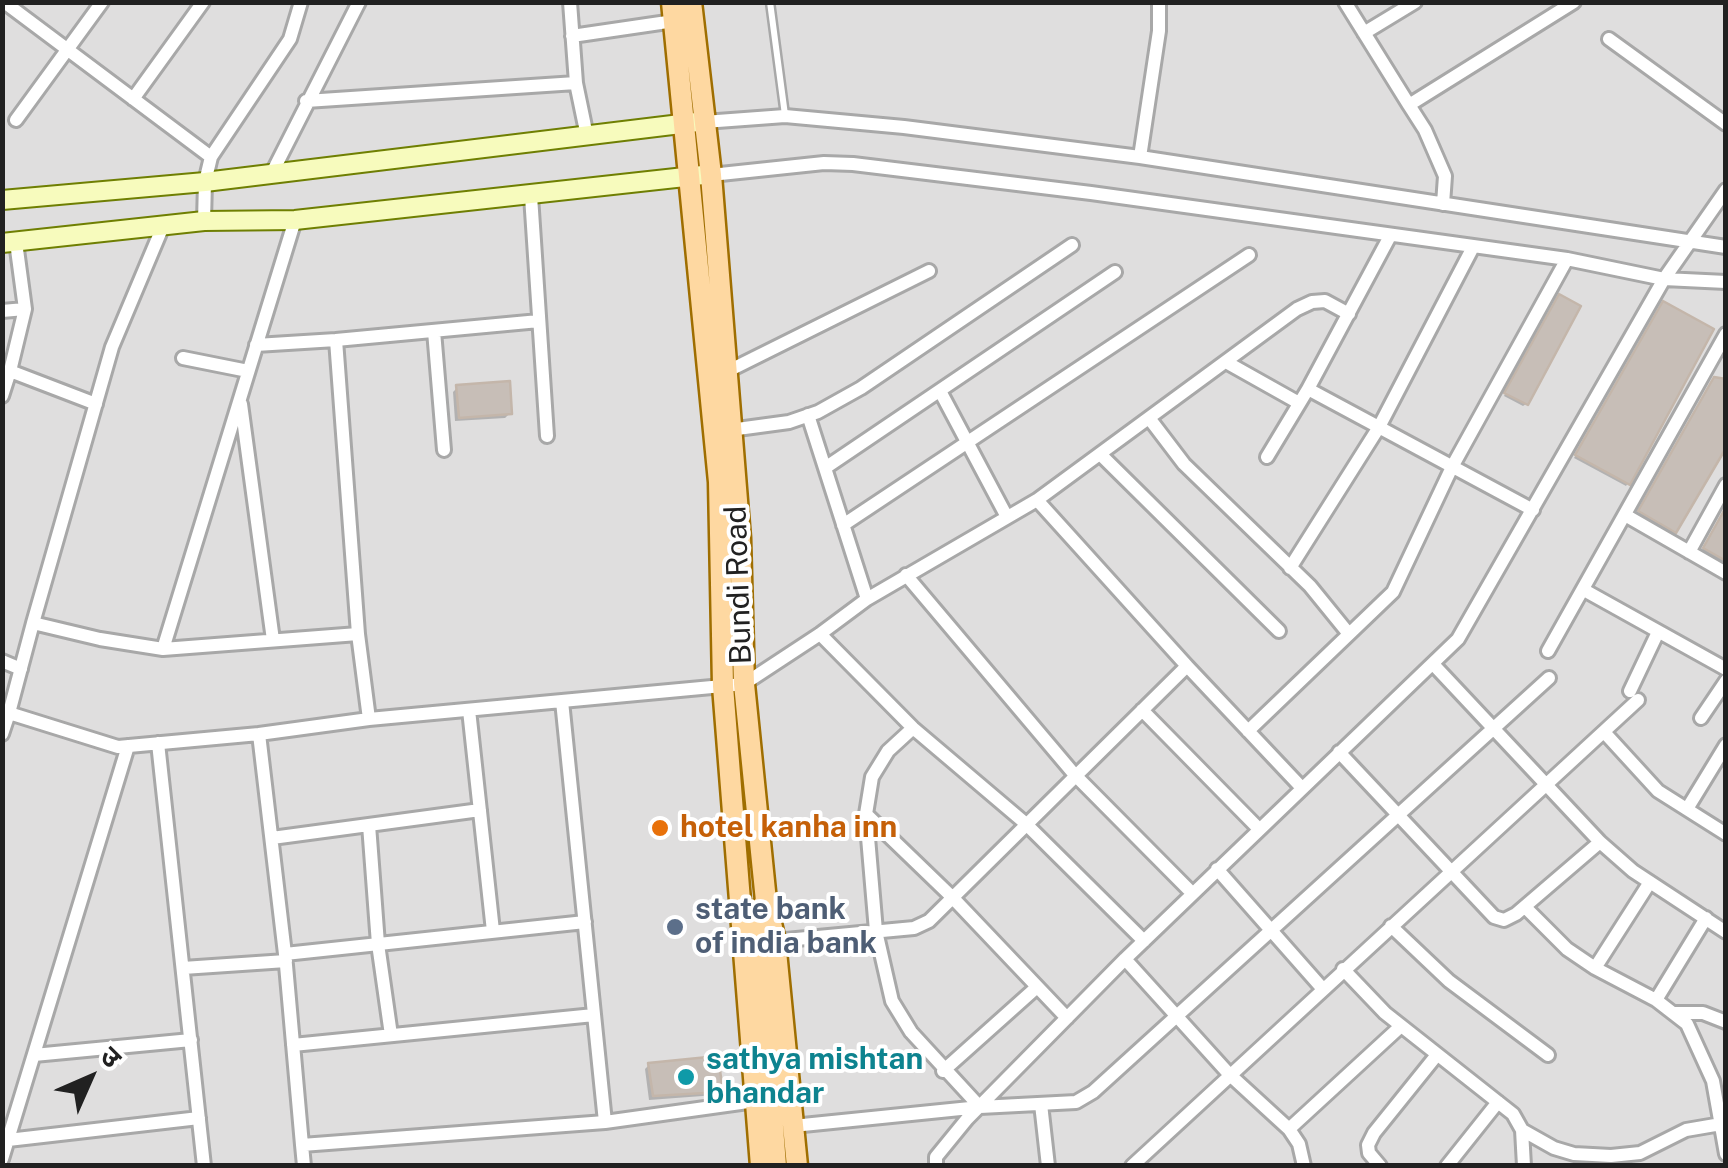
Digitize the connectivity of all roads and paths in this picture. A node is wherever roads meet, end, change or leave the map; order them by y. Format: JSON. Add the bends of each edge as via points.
{"nodes":[{"id":1,"x":4,"y":2,"type":"edge"},
{"id":2,"x":102,"y":2,"type":"edge"},
{"id":3,"x":204,"y":2,"type":"edge"},
{"id":4,"x":301,"y":2,"type":"edge"},
{"id":5,"x":359,"y":2,"type":"edge"},
{"id":6,"x":570,"y":2,"type":"edge"},
{"id":7,"x":691,"y":2,"type":"edge"},
{"id":8,"x":770,"y":2,"type":"edge"},
{"id":9,"x":1159,"y":2,"type":"edge"},
{"id":10,"x":1346,"y":2,"type":"edge"},
{"id":11,"x":1415,"y":2,"type":"edge"},
{"id":12,"x":1574,"y":2,"type":"edge"},
{"id":13,"x":673,"y":12,"type":"edge"},
{"id":14,"x":1364,"y":33,"type":"junction"},
{"id":15,"x":572,"y":36,"type":"junction"},
{"id":16,"x":1609,"y":39,"type":"dead end"},
{"id":17,"x":67,"y":50,"type":"junction"},
{"id":18,"x":576,"y":83,"type":"junction"},
{"id":19,"x":133,"y":100,"type":"junction"},
{"id":20,"x":306,"y":101,"type":"junction"},
{"id":21,"x":1410,"y":105,"type":"junction"},
{"id":22,"x":785,"y":116,"type":"junction"},
{"id":23,"x":16,"y":120,"type":"dead end"},
{"id":24,"x":694,"y":123,"type":"junction"},
{"id":25,"x":1726,"y":124,"type":"edge"},
{"id":26,"x":588,"y":136,"type":"junction"},
{"id":27,"x":1140,"y":157,"type":"junction"},
{"id":28,"x":211,"y":158,"type":"junction"},
{"id":29,"x":273,"y":172,"type":"junction"},
{"id":30,"x":700,"y":175,"type":"junction"},
{"id":31,"x":206,"y":182,"type":"junction"},
{"id":32,"x":1726,"y":190,"type":"edge"},
{"id":33,"x":531,"y":196,"type":"junction"},
{"id":34,"x":2,"y":200,"type":"edge"},
{"id":35,"x":1443,"y":204,"type":"junction"},
{"id":36,"x":294,"y":220,"type":"junction"},
{"id":37,"x":204,"y":221,"type":"junction"},
{"id":38,"x":163,"y":226,"type":"junction"},
{"id":39,"x":1390,"y":236,"type":"junction"},
{"id":40,"x":9,"y":242,"type":"edge"},
{"id":41,"x":1072,"y":245,"type":"dead end"},
{"id":42,"x":1686,"y":245,"type":"junction"},
{"id":43,"x":1473,"y":247,"type":"junction"},
{"id":44,"x":1726,"y":247,"type":"edge"},
{"id":45,"x":1250,"y":255,"type":"dead end"},
{"id":46,"x":1567,"y":259,"type":"junction"},
{"id":47,"x":929,"y":271,"type":"dead end"},
{"id":48,"x":1115,"y":272,"type":"dead end"},
{"id":49,"x":1664,"y":279,"type":"junction"},
{"id":50,"x":1726,"y":282,"type":"edge"},
{"id":51,"x":25,"y":309,"type":"junction"},
{"id":52,"x":2,"y":311,"type":"edge"},
{"id":53,"x":1349,"y":314,"type":"junction"},
{"id":54,"x":539,"y":320,"type":"junction"},
{"id":55,"x":434,"y":331,"type":"junction"},
{"id":56,"x":1726,"y":334,"type":"edge"},
{"id":57,"x":336,"y":340,"type":"junction"},
{"id":58,"x":256,"y":346,"type":"junction"},
{"id":59,"x":183,"y":358,"type":"dead end"},
{"id":60,"x":1226,"y":362,"type":"junction"},
{"id":61,"x":1718,"y":363,"type":"edge"},
{"id":62,"x":248,"y":371,"type":"junction"},
{"id":63,"x":10,"y":372,"type":"junction"},
{"id":64,"x":726,"y":372,"type":"junction"},
{"id":65,"x":1308,"y":388,"type":"junction"},
{"id":66,"x":940,"y":391,"type":"junction"},
{"id":67,"x":2,"y":396,"type":"edge"},
{"id":68,"x":240,"y":397,"type":"junction"},
{"id":69,"x":1299,"y":403,"type":"junction"},
{"id":70,"x":96,"y":404,"type":"junction"},
{"id":71,"x":808,"y":415,"type":"junction"},
{"id":72,"x":1148,"y":418,"type":"junction"},
{"id":73,"x":1379,"y":427,"type":"junction"},
{"id":74,"x":730,"y":430,"type":"junction"},
{"id":75,"x":546,"y":436,"type":"dead end"},
{"id":76,"x":968,"y":442,"type":"junction"},
{"id":77,"x":444,"y":450,"type":"dead end"},
{"id":78,"x":1100,"y":454,"type":"junction"},
{"id":79,"x":1267,"y":456,"type":"dead end"},
{"id":80,"x":1452,"y":466,"type":"junction"},
{"id":81,"x":825,"y":468,"type":"junction"},
{"id":82,"x":1726,"y":485,"type":"edge"},
{"id":83,"x":1037,"y":500,"type":"junction"},
{"id":84,"x":1533,"y":510,"type":"junction"},
{"id":85,"x":1625,"y":516,"type":"junction"},
{"id":86,"x":1007,"y":518,"type":"junction"},
{"id":87,"x":843,"y":525,"type":"junction"},
{"id":88,"x":1689,"y":552,"type":"junction"},
{"id":89,"x":1290,"y":568,"type":"junction"},
{"id":90,"x":1726,"y":573,"type":"edge"},
{"id":91,"x":906,"y":575,"type":"junction"},
{"id":92,"x":1584,"y":590,"type":"junction"},
{"id":93,"x":867,"y":598,"type":"junction"},
{"id":94,"x":34,"y":623,"type":"junction"},
{"id":95,"x":1279,"y":631,"type":"dead end"},
{"id":96,"x":1658,"y":632,"type":"junction"},
{"id":97,"x":358,"y":634,"type":"junction"},
{"id":98,"x":820,"y":634,"type":"junction"},
{"id":99,"x":1349,"y":634,"type":"junction"},
{"id":100,"x":273,"y":640,"type":"junction"},
{"id":101,"x":163,"y":649,"type":"junction"},
{"id":102,"x":1548,"y":650,"type":"dead end"},
{"id":103,"x":2,"y":661,"type":"edge"},
{"id":104,"x":1432,"y":664,"type":"junction"},
{"id":105,"x":1186,"y":666,"type":"junction"},
{"id":106,"x":21,"y":669,"type":"junction"},
{"id":107,"x":1726,"y":669,"type":"edge"},
{"id":108,"x":1549,"y":678,"type":"dead end"},
{"id":109,"x":1726,"y":681,"type":"edge"},
{"id":110,"x":733,"y":685,"type":"junction"},
{"id":111,"x":562,"y":701,"type":"junction"},
{"id":112,"x":469,"y":710,"type":"junction"},
{"id":113,"x":1142,"y":710,"type":"junction"},
{"id":114,"x":9,"y":712,"type":"junction"},
{"id":115,"x":1701,"y":718,"type":"dead end"},
{"id":116,"x":369,"y":719,"type":"junction"},
{"id":117,"x":914,"y":728,"type":"junction"},
{"id":118,"x":1494,"y":728,"type":"junction"},
{"id":119,"x":1248,"y":731,"type":"junction"},
{"id":120,"x":1604,"y":732,"type":"junction"},
{"id":121,"x":2,"y":734,"type":"edge"},
{"id":122,"x":260,"y":734,"type":"junction"},
{"id":123,"x":158,"y":743,"type":"junction"},
{"id":124,"x":128,"y":746,"type":"junction"},
{"id":125,"x":1726,"y":746,"type":"edge"},
{"id":126,"x":1339,"y":752,"type":"junction"},
{"id":127,"x":1720,"y":767,"type":"edge"},
{"id":128,"x":1074,"y":774,"type":"junction"},
{"id":129,"x":1547,"y":786,"type":"junction"},
{"id":130,"x":1302,"y":788,"type":"junction"},
{"id":131,"x":1687,"y":809,"type":"junction"},
{"id":132,"x":480,"y":810,"type":"junction"},
{"id":133,"x":866,"y":814,"type":"junction"},
{"id":134,"x":1398,"y":816,"type":"junction"},
{"id":135,"x":1026,"y":823,"type":"junction"},
{"id":136,"x":369,"y":825,"type":"junction"},
{"id":137,"x":1259,"y":829,"type":"junction"},
{"id":138,"x":1726,"y":834,"type":"edge"},
{"id":139,"x":272,"y":838,"type":"junction"},
{"id":140,"x":1600,"y":842,"type":"junction"},
{"id":141,"x":1217,"y":869,"type":"junction"},
{"id":142,"x":1451,"y":874,"type":"junction"},
{"id":143,"x":1650,"y":882,"type":"junction"},
{"id":144,"x":1192,"y":893,"type":"junction"},
{"id":145,"x":952,"y":898,"type":"junction"},
{"id":146,"x":1526,"y":907,"type":"junction"},
{"id":147,"x":1706,"y":918,"type":"junction"},
{"id":148,"x":584,"y":922,"type":"junction"},
{"id":149,"x":1392,"y":926,"type":"junction"},
{"id":150,"x":876,"y":930,"type":"junction"},
{"id":151,"x":1272,"y":931,"type":"junction"},
{"id":152,"x":493,"y":932,"type":"junction"},
{"id":153,"x":1726,"y":932,"type":"edge"},
{"id":154,"x":1144,"y":941,"type":"junction"},
{"id":155,"x":378,"y":944,"type":"junction"},
{"id":156,"x":767,"y":944,"type":"junction"},
{"id":157,"x":286,"y":958,"type":"junction"},
{"id":158,"x":1125,"y":958,"type":"junction"},
{"id":159,"x":183,"y":968,"type":"junction"},
{"id":160,"x":1595,"y":968,"type":"junction"},
{"id":161,"x":1343,"y":969,"type":"junction"},
{"id":162,"x":1037,"y":987,"type":"junction"},
{"id":163,"x":1322,"y":988,"type":"junction"},
{"id":164,"x":1656,"y":1000,"type":"junction"},
{"id":165,"x":1674,"y":1013,"type":"junction"},
{"id":166,"x":594,"y":1015,"type":"junction"},
{"id":167,"x":1178,"y":1016,"type":"junction"},
{"id":168,"x":1068,"y":1018,"type":"junction"},
{"id":169,"x":1726,"y":1022,"type":"edge"},
{"id":170,"x":1401,"y":1026,"type":"junction"},
{"id":171,"x":391,"y":1036,"type":"junction"},
{"id":172,"x":190,"y":1040,"type":"junction"},
{"id":173,"x":293,"y":1045,"type":"junction"},
{"id":174,"x":34,"y":1055,"type":"junction"},
{"id":175,"x":1548,"y":1055,"type":"dead end"},
{"id":176,"x":1436,"y":1056,"type":"junction"},
{"id":177,"x":944,"y":1071,"type":"junction"},
{"id":178,"x":1229,"y":1074,"type":"junction"},
{"id":179,"x":754,"y":1101,"type":"junction"},
{"id":180,"x":1498,"y":1102,"type":"junction"},
{"id":181,"x":1042,"y":1104,"type":"junction"},
{"id":182,"x":980,"y":1107,"type":"junction"},
{"id":183,"x":199,"y":1118,"type":"junction"},
{"id":184,"x":604,"y":1122,"type":"junction"},
{"id":185,"x":1721,"y":1124,"type":"junction"},
{"id":186,"x":793,"y":1126,"type":"junction"},
{"id":187,"x":1289,"y":1129,"type":"junction"},
{"id":188,"x":1522,"y":1130,"type":"junction"},
{"id":189,"x":8,"y":1140,"type":"junction"},
{"id":190,"x":302,"y":1145,"type":"junction"},
{"id":191,"x":1726,"y":1154,"type":"edge"},
{"id":192,"x":2,"y":1159,"type":"edge"},
{"id":193,"x":1574,"y":1160,"type":"edge"},
{"id":194,"x":204,"y":1166,"type":"edge"},
{"id":195,"x":304,"y":1166,"type":"edge"},
{"id":196,"x":761,"y":1166,"type":"edge"},
{"id":197,"x":776,"y":1166,"type":"edge"},
{"id":198,"x":797,"y":1166,"type":"edge"},
{"id":199,"x":936,"y":1166,"type":"edge"},
{"id":200,"x":1048,"y":1166,"type":"edge"},
{"id":201,"x":1132,"y":1166,"type":"edge"},
{"id":202,"x":1304,"y":1166,"type":"edge"},
{"id":203,"x":1380,"y":1166,"type":"edge"},
{"id":204,"x":1447,"y":1166,"type":"edge"},
{"id":205,"x":1524,"y":1166,"type":"edge"}],
"edges":[{"from":1,"to":17,"type":"street"},
{"from":2,"to":17,"type":"street"},
{"from":3,"to":19,"type":"street"},
{"from":4,"to":28,"type":"street","via":[[290,39]]},
{"from":5,"to":20,"type":"street"},
{"from":6,"to":15,"type":"street"},
{"from":7,"to":24,"type":"main road","name":"Bundi Road"},
{"from":8,"to":22,"type":"lane"},
{"from":9,"to":27,"type":"street"},
{"from":10,"to":14,"type":"street"},
{"from":11,"to":14,"type":"street"},
{"from":12,"to":21,"type":"street"},
{"from":13,"to":15,"type":"street"},
{"from":13,"to":24,"type":"main road","name":"Bundi Road"},
{"from":14,"to":21,"type":"street"},
{"from":15,"to":18,"type":"street"},
{"from":16,"to":25,"type":"street"},
{"from":17,"to":19,"type":"street"},
{"from":17,"to":23,"type":"street"},
{"from":18,"to":20,"type":"street"},
{"from":18,"to":26,"type":"street"},
{"from":19,"to":28,"type":"street"},
{"from":20,"to":29,"type":"street"},
{"from":21,"to":35,"type":"street","via":[[1445,176]]},
{"from":22,"to":24,"type":"street"},
{"from":22,"to":27,"type":"street"},
{"from":24,"to":26,"type":"street"},
{"from":24,"to":30,"type":"main road","name":"Bundi Road"},
{"from":26,"to":29,"type":"street"},
{"from":27,"to":35,"type":"street"},
{"from":28,"to":31,"type":"street"},
{"from":29,"to":31,"type":"street"},
{"from":30,"to":33,"type":"street"},
{"from":30,"to":39,"type":"street","via":[[853,164]]},
{"from":30,"to":64,"type":"main road","name":"Bundi Road"},
{"from":30,"to":110,"type":"main road","name":"Bundi Road"},
{"from":31,"to":34,"type":"street"},
{"from":31,"to":37,"type":"street"},
{"from":32,"to":42,"type":"street"},
{"from":33,"to":36,"type":"street"},
{"from":33,"to":54,"type":"street"},
{"from":35,"to":42,"type":"street"},
{"from":36,"to":37,"type":"street"},
{"from":36,"to":58,"type":"street"},
{"from":37,"to":38,"type":"street"},
{"from":38,"to":40,"type":"street"},
{"from":38,"to":70,"type":"street","via":[[112,347]]},
{"from":39,"to":43,"type":"street"},
{"from":39,"to":53,"type":"street"},
{"from":40,"to":51,"type":"street"},
{"from":41,"to":71,"type":"street","via":[[861,388]]},
{"from":42,"to":44,"type":"street"},
{"from":42,"to":49,"type":"street"},
{"from":43,"to":46,"type":"street"},
{"from":43,"to":73,"type":"street"},
{"from":45,"to":76,"type":"street"},
{"from":46,"to":49,"type":"street"},
{"from":46,"to":80,"type":"street"},
{"from":47,"to":64,"type":"street"},
{"from":48,"to":66,"type":"street"},
{"from":49,"to":50,"type":"street"},
{"from":49,"to":84,"type":"street"},
{"from":51,"to":52,"type":"street"},
{"from":51,"to":63,"type":"street"},
{"from":53,"to":60,"type":"street","via":[[1312,302]]},
{"from":53,"to":65,"type":"street"},
{"from":54,"to":55,"type":"street"},
{"from":54,"to":75,"type":"street"},
{"from":55,"to":57,"type":"street"},
{"from":55,"to":77,"type":"street"},
{"from":56,"to":61,"type":"street"},
{"from":57,"to":58,"type":"street"},
{"from":57,"to":97,"type":"street"},
{"from":58,"to":62,"type":"street"},
{"from":59,"to":62,"type":"street"},
{"from":60,"to":69,"type":"street"},
{"from":60,"to":72,"type":"street"},
{"from":61,"to":85,"type":"street"},
{"from":62,"to":68,"type":"street"},
{"from":63,"to":67,"type":"street"},
{"from":63,"to":70,"type":"street"},
{"from":64,"to":74,"type":"main road","name":"Bundi Road"},
{"from":65,"to":69,"type":"street"},
{"from":65,"to":73,"type":"street"},
{"from":66,"to":76,"type":"street"},
{"from":66,"to":81,"type":"street"},
{"from":68,"to":100,"type":"street"},
{"from":68,"to":101,"type":"street"},
{"from":69,"to":79,"type":"street"},
{"from":70,"to":94,"type":"street"},
{"from":71,"to":74,"type":"street"},
{"from":71,"to":81,"type":"street"},
{"from":72,"to":78,"type":"street"},
{"from":72,"to":89,"type":"street","via":[[1184,464]]},
{"from":73,"to":80,"type":"street"},
{"from":73,"to":89,"type":"street"},
{"from":74,"to":110,"type":"main road","name":"Bundi Road","via":[[740,538]]},
{"from":76,"to":86,"type":"street"},
{"from":76,"to":87,"type":"street"},
{"from":78,"to":83,"type":"street"},
{"from":78,"to":95,"type":"street"},
{"from":80,"to":84,"type":"street"},
{"from":80,"to":99,"type":"street","via":[[1393,592]]},
{"from":81,"to":87,"type":"street"},
{"from":82,"to":88,"type":"street"},
{"from":83,"to":86,"type":"street"},
{"from":83,"to":105,"type":"street"},
{"from":84,"to":104,"type":"street","via":[[1458,639]]},
{"from":85,"to":88,"type":"street"},
{"from":85,"to":92,"type":"street"},
{"from":86,"to":91,"type":"street"},
{"from":87,"to":93,"type":"street"},
{"from":88,"to":90,"type":"street"},
{"from":89,"to":99,"type":"street"},
{"from":91,"to":93,"type":"street"},
{"from":91,"to":128,"type":"street"},
{"from":92,"to":96,"type":"street"},
{"from":92,"to":102,"type":"street"},
{"from":93,"to":98,"type":"street"},
{"from":94,"to":101,"type":"street"},
{"from":94,"to":106,"type":"street"},
{"from":96,"to":107,"type":"street"},
{"from":96,"to":120,"type":"street","via":[[1634,695]]},
{"from":97,"to":100,"type":"street"},
{"from":97,"to":116,"type":"street"},
{"from":98,"to":110,"type":"street"},
{"from":98,"to":117,"type":"street"},
{"from":99,"to":119,"type":"street"},
{"from":100,"to":101,"type":"street"},
{"from":103,"to":106,"type":"street"},
{"from":104,"to":118,"type":"street"},
{"from":104,"to":126,"type":"street"},
{"from":105,"to":113,"type":"street"},
{"from":105,"to":119,"type":"street"},
{"from":106,"to":114,"type":"street"},
{"from":108,"to":118,"type":"street"},
{"from":109,"to":115,"type":"street"},
{"from":110,"to":111,"type":"street"},
{"from":110,"to":156,"type":"main road","name":"Bundi Road"},
{"from":110,"to":179,"type":"main road","name":"Bundi Road"},
{"from":111,"to":112,"type":"street"},
{"from":111,"to":148,"type":"street"},
{"from":112,"to":116,"type":"street"},
{"from":112,"to":132,"type":"street"},
{"from":113,"to":128,"type":"street"},
{"from":113,"to":137,"type":"street"},
{"from":114,"to":121,"type":"street"},
{"from":114,"to":124,"type":"street"},
{"from":116,"to":122,"type":"street"},
{"from":117,"to":133,"type":"street","via":[[880,761]]},
{"from":117,"to":135,"type":"street"},
{"from":118,"to":129,"type":"street"},
{"from":118,"to":134,"type":"street"},
{"from":119,"to":130,"type":"street"},
{"from":120,"to":129,"type":"street"},
{"from":120,"to":131,"type":"street","via":[[1658,791]]},
{"from":122,"to":123,"type":"street"},
{"from":122,"to":139,"type":"street"},
{"from":123,"to":124,"type":"street"},
{"from":123,"to":159,"type":"street"},
{"from":124,"to":174,"type":"street"},
{"from":125,"to":127,"type":"street"},
{"from":126,"to":130,"type":"street"},
{"from":126,"to":134,"type":"street"},
{"from":127,"to":131,"type":"street"},
{"from":128,"to":135,"type":"street"},
{"from":128,"to":144,"type":"street"},
{"from":129,"to":140,"type":"street"},
{"from":129,"to":142,"type":"street"},
{"from":130,"to":137,"type":"street"},
{"from":131,"to":138,"type":"street"},
{"from":132,"to":136,"type":"street"},
{"from":132,"to":152,"type":"street"},
{"from":133,"to":145,"type":"street"},
{"from":133,"to":150,"type":"street"},
{"from":134,"to":142,"type":"street"},
{"from":134,"to":151,"type":"street"},
{"from":135,"to":145,"type":"street"},
{"from":135,"to":154,"type":"street"},
{"from":136,"to":139,"type":"street"},
{"from":136,"to":155,"type":"street"},
{"from":137,"to":141,"type":"street"},
{"from":139,"to":157,"type":"street"},
{"from":140,"to":143,"type":"street"},
{"from":140,"to":146,"type":"street"},
{"from":141,"to":144,"type":"street"},
{"from":141,"to":151,"type":"street"},
{"from":142,"to":146,"type":"street","via":[[1494,917],[1504,920]]},
{"from":142,"to":149,"type":"street"},
{"from":143,"to":147,"type":"street"},
{"from":143,"to":160,"type":"street"},
{"from":144,"to":154,"type":"street"},
{"from":145,"to":150,"type":"street","via":[[914,928]]},
{"from":145,"to":162,"type":"street"},
{"from":146,"to":160,"type":"street"},
{"from":147,"to":153,"type":"street"},
{"from":147,"to":164,"type":"street"},
{"from":148,"to":152,"type":"street"},
{"from":148,"to":166,"type":"street"},
{"from":149,"to":161,"type":"street"},
{"from":149,"to":175,"type":"street","via":[[1449,981]]},
{"from":150,"to":156,"type":"street"},
{"from":150,"to":177,"type":"street","via":[[892,1001]]},
{"from":151,"to":163,"type":"street"},
{"from":151,"to":167,"type":"street"},
{"from":152,"to":155,"type":"street"},
{"from":154,"to":158,"type":"street"},
{"from":155,"to":157,"type":"street"},
{"from":155,"to":171,"type":"street"},
{"from":156,"to":186,"type":"main road","name":"Bundi Road"},
{"from":156,"to":197,"type":"main road"},
{"from":157,"to":159,"type":"street"},
{"from":157,"to":173,"type":"street"},
{"from":158,"to":167,"type":"street"},
{"from":158,"to":168,"type":"street"},
{"from":159,"to":172,"type":"street"},
{"from":160,"to":164,"type":"street"},
{"from":161,"to":163,"type":"street"},
{"from":161,"to":170,"type":"street"},
{"from":162,"to":168,"type":"street"},
{"from":162,"to":177,"type":"street"},
{"from":163,"to":178,"type":"street"},
{"from":164,"to":165,"type":"street"},
{"from":165,"to":169,"type":"street"},
{"from":165,"to":185,"type":"street","via":[[1687,1024],[1708,1067]]},
{"from":166,"to":171,"type":"street"},
{"from":166,"to":184,"type":"street"},
{"from":167,"to":178,"type":"street"},
{"from":167,"to":181,"type":"street","via":[[1093,1092],[1076,1102]]},
{"from":168,"to":182,"type":"street"},
{"from":170,"to":176,"type":"street"},
{"from":170,"to":187,"type":"street"},
{"from":171,"to":173,"type":"street"},
{"from":172,"to":174,"type":"street"},
{"from":172,"to":183,"type":"street"},
{"from":173,"to":190,"type":"street"},
{"from":174,"to":189,"type":"street"},
{"from":176,"to":180,"type":"street"},
{"from":176,"to":203,"type":"street","via":[[1368,1145]]},
{"from":177,"to":182,"type":"street"},
{"from":178,"to":187,"type":"street"},
{"from":178,"to":201,"type":"street"},
{"from":179,"to":184,"type":"street"},
{"from":179,"to":196,"type":"main road","name":"Bundi Road"},
{"from":180,"to":188,"type":"street"},
{"from":180,"to":204,"type":"street"},
{"from":181,"to":182,"type":"street"},
{"from":181,"to":200,"type":"street"},
{"from":182,"to":186,"type":"street"},
{"from":182,"to":199,"type":"street","via":[[936,1157]]},
{"from":183,"to":189,"type":"street"},
{"from":183,"to":194,"type":"street"},
{"from":184,"to":190,"type":"street"},
{"from":185,"to":191,"type":"street"},
{"from":185,"to":193,"type":"street","via":[[1686,1130],[1640,1153]]},
{"from":186,"to":198,"type":"main road","name":"Bundi Road"},
{"from":187,"to":202,"type":"street"},
{"from":188,"to":193,"type":"street"},
{"from":188,"to":205,"type":"street"},
{"from":189,"to":192,"type":"street"},
{"from":190,"to":195,"type":"street"}]}
